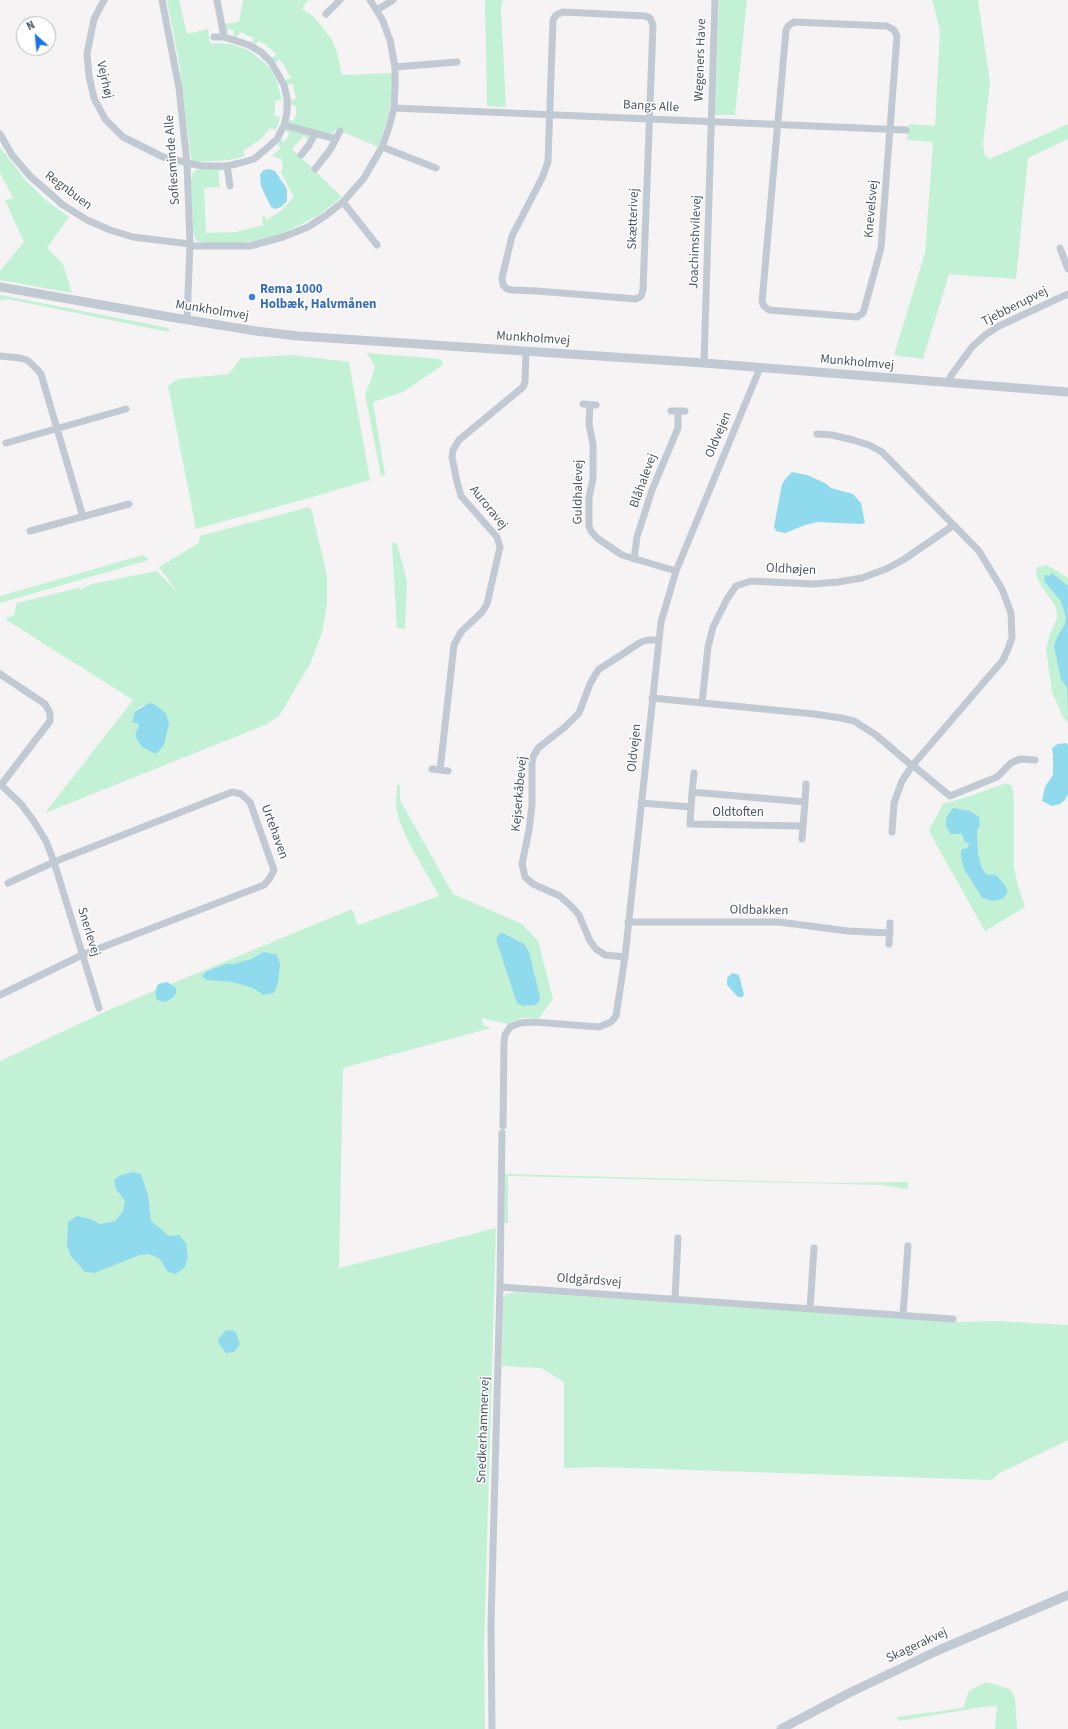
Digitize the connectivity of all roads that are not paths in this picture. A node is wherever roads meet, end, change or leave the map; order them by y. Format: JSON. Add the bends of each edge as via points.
{"nodes":[{"id":1,"x":104,"y":0,"type":"edge"},
{"id":2,"x":162,"y":0,"type":"edge"},
{"id":3,"x":217,"y":0,"type":"edge"},
{"id":4,"x":340,"y":0,"type":"edge"},
{"id":5,"x":370,"y":0,"type":"edge"},
{"id":6,"x":393,"y":0,"type":"edge"},
{"id":7,"x":715,"y":0,"type":"edge"},
{"id":8,"x":377,"y":10,"type":"junction"},
{"id":9,"x":326,"y":14,"type":"dead end"},
{"id":10,"x":214,"y":37,"type":"dead end"},
{"id":11,"x":224,"y":37,"type":"junction"},
{"id":12,"x":457,"y":62,"type":"dead end"},
{"id":13,"x":395,"y":67,"type":"junction"},
{"id":14,"x":394,"y":108,"type":"junction"},
{"id":15,"x":550,"y":114,"type":"junction"},
{"id":16,"x":650,"y":119,"type":"junction"},
{"id":17,"x":711,"y":122,"type":"junction"},
{"id":18,"x":778,"y":125,"type":"junction"},
{"id":19,"x":284,"y":126,"type":"junction"},
{"id":20,"x":891,"y":130,"type":"junction"},
{"id":21,"x":906,"y":130,"type":"dead end"},
{"id":22,"x":340,"y":131,"type":"dead end"},
{"id":23,"x":0,"y":134,"type":"edge"},
{"id":24,"x":315,"y":134,"type":"junction"},
{"id":25,"x":336,"y":139,"type":"junction"},
{"id":26,"x":382,"y":147,"type":"junction"},
{"id":27,"x":301,"y":155,"type":"dead end"},
{"id":28,"x":187,"y":163,"type":"junction"},
{"id":29,"x":227,"y":166,"type":"junction"},
{"id":30,"x":436,"y":168,"type":"dead end"},
{"id":31,"x":315,"y":169,"type":"dead end"},
{"id":32,"x":230,"y":186,"type":"dead end"},
{"id":33,"x":343,"y":202,"type":"junction"},
{"id":34,"x":190,"y":245,"type":"junction"},
{"id":35,"x":377,"y":246,"type":"dead end"},
{"id":36,"x":1060,"y":248,"type":"dead end"},
{"id":37,"x":1068,"y":269,"type":"edge"},
{"id":38,"x":0,"y":287,"type":"edge"},
{"id":39,"x":1068,"y":294,"type":"edge"},
{"id":40,"x":187,"y":320,"type":"junction"},
{"id":41,"x":526,"y":351,"type":"junction"},
{"id":42,"x":0,"y":356,"type":"edge"},
{"id":43,"x":704,"y":362,"type":"junction"},
{"id":44,"x":760,"y":368,"type":"junction"},
{"id":45,"x":949,"y":383,"type":"junction"},
{"id":46,"x":1068,"y":392,"type":"edge"},
{"id":47,"x":590,"y":405,"type":"dead end"},
{"id":48,"x":126,"y":409,"type":"dead end"},
{"id":49,"x":678,"y":411,"type":"dead end"},
{"id":50,"x":58,"y":428,"type":"junction"},
{"id":51,"x":817,"y":434,"type":"dead end"},
{"id":52,"x":6,"y":443,"type":"dead end"},
{"id":53,"x":129,"y":504,"type":"dead end"},
{"id":54,"x":83,"y":516,"type":"junction"},
{"id":55,"x":954,"y":525,"type":"junction"},
{"id":56,"x":30,"y":532,"type":"dead end"},
{"id":57,"x":634,"y":559,"type":"junction"},
{"id":58,"x":676,"y":571,"type":"junction"},
{"id":59,"x":658,"y":640,"type":"junction"},
{"id":60,"x":0,"y":674,"type":"edge"},
{"id":61,"x":652,"y":698,"type":"junction"},
{"id":62,"x":702,"y":703,"type":"junction"},
{"id":63,"x":1035,"y":760,"type":"dead end"},
{"id":64,"x":912,"y":766,"type":"junction"},
{"id":65,"x":432,"y":769,"type":"dead end"},
{"id":66,"x":440,"y":770,"type":"junction"},
{"id":67,"x":448,"y":771,"type":"dead end"},
{"id":68,"x":694,"y":773,"type":"dead end"},
{"id":69,"x":806,"y":784,"type":"dead end"},
{"id":70,"x":1,"y":785,"type":"edge"},
{"id":71,"x":692,"y":792,"type":"junction"},
{"id":72,"x":804,"y":802,"type":"junction"},
{"id":73,"x":642,"y":803,"type":"junction"},
{"id":74,"x":691,"y":807,"type":"junction"},
{"id":75,"x":803,"y":826,"type":"junction"},
{"id":76,"x":892,"y":832,"type":"dead end"},
{"id":77,"x":802,"y":839,"type":"dead end"},
{"id":78,"x":54,"y":862,"type":"junction"},
{"id":79,"x":8,"y":883,"type":"dead end"},
{"id":80,"x":628,"y":922,"type":"junction"},
{"id":81,"x":890,"y":923,"type":"dead end"},
{"id":82,"x":890,"y":933,"type":"junction"},
{"id":83,"x":889,"y":944,"type":"dead end"},
{"id":84,"x":82,"y":956,"type":"junction"},
{"id":85,"x":625,"y":957,"type":"junction"},
{"id":86,"x":0,"y":995,"type":"edge"},
{"id":87,"x":99,"y":1008,"type":"dead end"},
{"id":88,"x":504,"y":1048,"type":"joint"},
{"id":89,"x":678,"y":1238,"type":"dead end"},
{"id":90,"x":908,"y":1246,"type":"dead end"},
{"id":91,"x":814,"y":1248,"type":"dead end"},
{"id":92,"x":500,"y":1287,"type":"junction"},
{"id":93,"x":675,"y":1299,"type":"junction"},
{"id":94,"x":810,"y":1309,"type":"junction"},
{"id":95,"x":903,"y":1315,"type":"junction"},
{"id":96,"x":953,"y":1318,"type":"dead end"},
{"id":97,"x":1068,"y":1595,"type":"edge"},
{"id":98,"x":492,"y":1729,"type":"edge"},
{"id":99,"x":781,"y":1729,"type":"edge"}],
"edges":[{"from":1,"to":28,"type":"street","name":"Vejrhøj","via":[[94,19],[87,54],[91,87],[97,105],[108,122],[123,137],[163,157]]},
{"from":2,"to":28,"type":"street","name":"Sofiesminde Alle","via":[[179,88]]},
{"from":3,"to":11,"type":"street"},
{"from":4,"to":9,"type":"street"},
{"from":5,"to":8,"type":"street","name":"Regnbuen"},
{"from":6,"to":8,"type":"street"},
{"from":7,"to":17,"type":"street","name":"Wegeners Have"},
{"from":8,"to":13,"type":"street","name":"Regnbuen","via":[[388,35]]},
{"from":10,"to":11,"type":"street"},
{"from":11,"to":19,"type":"street","via":[[250,45],[271,62],[284,85],[287,98]]},
{"from":12,"to":13,"type":"street"},
{"from":13,"to":14,"type":"street","name":"Regnbuen"},
{"from":14,"to":15,"type":"street","name":"Bangs Alle"},
{"from":14,"to":26,"type":"street","name":"Regnbuen"},
{"from":15,"to":16,"type":"street","name":"Bangs Alle"},
{"from":15,"to":16,"type":"street","name":"Skætterivej","via":[[553,20],[556,15],[563,12],[632,15],[646,16],[654,25]]},
{"from":15,"to":16,"type":"street","name":"Skætterivej","via":[[547,166],[512,236],[502,278],[503,285],[512,290],[633,299],[640,297],[643,290]]},
{"from":16,"to":17,"type":"street","name":"Bangs Alle"},
{"from":17,"to":18,"type":"street","name":"Bangs Alle"},
{"from":17,"to":43,"type":"street","name":"Joachimshvilevej"},
{"from":18,"to":20,"type":"street","name":"Bangs Alle"},
{"from":18,"to":20,"type":"street","name":"Knevelsvej","via":[[786,30],[797,22],[887,26],[896,31],[898,36]]},
{"from":18,"to":20,"type":"street","name":"Knevelsvej","via":[[763,304],[769,310],[857,317],[864,310],[881,248]]},
{"from":19,"to":24,"type":"street"},
{"from":19,"to":29,"type":"street","name":"Vejrhøj","via":[[276,139],[254,159]]},
{"from":20,"to":21,"type":"street","name":"Bangs Alle"},
{"from":22,"to":25,"type":"street"},
{"from":23,"to":34,"type":"street","name":"Regnbuen","via":[[12,155],[30,176],[63,205],[87,220],[133,237]]},
{"from":24,"to":25,"type":"street"},
{"from":24,"to":27,"type":"street"},
{"from":25,"to":31,"type":"street"},
{"from":26,"to":30,"type":"street"},
{"from":26,"to":33,"type":"street","name":"Regnbuen","via":[[364,178]]},
{"from":28,"to":29,"type":"street","name":"Vejrhøj"},
{"from":28,"to":34,"type":"street","name":"Sofiesminde Alle"},
{"from":29,"to":32,"type":"street"},
{"from":33,"to":34,"type":"street","name":"Regnbuen","via":[[308,227],[272,241],[240,247]]},
{"from":33,"to":35,"type":"street"},
{"from":34,"to":40,"type":"street","name":"Sofiesminde Alle"},
{"from":36,"to":37,"type":"street"},
{"from":38,"to":40,"type":"street","name":"Munkholmvej"},
{"from":39,"to":45,"type":"street","name":"Tjebberupvej","via":[[985,335],[972,347],[950,377]]},
{"from":40,"to":41,"type":"street","name":"Munkholmvej","via":[[298,336]]},
{"from":41,"to":43,"type":"street","name":"Munkholmvej"},
{"from":41,"to":66,"type":"street","name":"Auroravej","via":[[523,387],[459,440],[453,450],[457,483],[462,496],[496,536],[500,547],[487,604],[461,632],[454,645]]},
{"from":42,"to":50,"type":"street","via":[[23,359],[40,372]]},
{"from":43,"to":44,"type":"street","name":"Munkholmvej"},
{"from":44,"to":45,"type":"street","name":"Munkholmvej"},
{"from":44,"to":58,"type":"street","name":"Oldvejen"},
{"from":45,"to":46,"type":"street","name":"Munkholmvej"},
{"from":47,"to":57,"type":"street","name":"Guldhalevej","via":[[593,479],[589,497],[589,528],[597,538],[622,555]]},
{"from":48,"to":50,"type":"street"},
{"from":49,"to":57,"type":"street","name":"Blåhalevej","via":[[678,428],[652,490],[637,537]]},
{"from":50,"to":52,"type":"street"},
{"from":50,"to":54,"type":"street"},
{"from":51,"to":55,"type":"street","via":[[856,441],[882,452]]},
{"from":53,"to":54,"type":"street"},
{"from":54,"to":56,"type":"street"},
{"from":55,"to":62,"type":"street","name":"Oldhøjen","via":[[903,560],[862,578],[813,584],[751,581],[736,586],[713,628],[708,648]]},
{"from":55,"to":64,"type":"street","via":[[979,551],[1002,588],[1012,613],[1012,638],[1000,664]]},
{"from":57,"to":58,"type":"street","name":"Guldhalevej"},
{"from":58,"to":59,"type":"street","name":"Oldvejen","via":[[664,609]]},
{"from":59,"to":61,"type":"street","name":"Oldvejen"},
{"from":59,"to":85,"type":"street","name":"Kejserkåbevej","via":[[641,642],[598,670],[579,713],[566,727],[538,748],[532,764],[530,830],[522,864],[524,877],[557,894],[570,904],[579,915],[596,949],[605,955]]},
{"from":60,"to":70,"type":"street","via":[[45,704],[50,713],[50,721]]},
{"from":61,"to":62,"type":"street"},
{"from":61,"to":73,"type":"street","name":"Oldvejen"},
{"from":62,"to":64,"type":"street","via":[[847,719],[865,726]]},
{"from":63,"to":64,"type":"street","via":[[1020,758],[997,777],[952,796]]},
{"from":64,"to":76,"type":"street","via":[[897,794]]},
{"from":65,"to":66,"type":"street"},
{"from":66,"to":67,"type":"street"},
{"from":68,"to":71,"type":"street"},
{"from":69,"to":72,"type":"street"},
{"from":70,"to":78,"type":"street","name":"Snerlevej","via":[[33,820]]},
{"from":71,"to":72,"type":"street","name":"Oldtoften"},
{"from":71,"to":74,"type":"street","name":"Oldtoften"},
{"from":72,"to":75,"type":"street"},
{"from":73,"to":74,"type":"street"},
{"from":73,"to":80,"type":"street","name":"Oldvejen"},
{"from":74,"to":75,"type":"street","name":"Oldtoften","via":[[691,824]]},
{"from":75,"to":77,"type":"street"},
{"from":78,"to":79,"type":"street"},
{"from":78,"to":84,"type":"street","name":"Snerlevej"},
{"from":78,"to":84,"type":"street","name":"Urtehaven","via":[[232,792],[241,794],[250,802],[274,866],[272,876],[264,885]]},
{"from":80,"to":82,"type":"street","name":"Oldbakken","via":[[779,922],[848,931]]},
{"from":80,"to":85,"type":"street","name":"Oldvejen"},
{"from":81,"to":82,"type":"street"},
{"from":82,"to":83,"type":"street"},
{"from":84,"to":86,"type":"street"},
{"from":84,"to":87,"type":"street","name":"Snerlevej"},
{"from":85,"to":88,"type":"street","name":"Oldvejen","via":[[618,1011],[611,1022],[604,1026],[592,1027],[520,1023],[507,1031]]},
{"from":88,"to":92,"type":"street","name":"Snedkerhammervej"},
{"from":89,"to":93,"type":"street"},
{"from":90,"to":95,"type":"street"},
{"from":91,"to":94,"type":"street"},
{"from":92,"to":93,"type":"street","name":"Oldgårdsvej"},
{"from":92,"to":98,"type":"street","name":"Snedkerhammervej","via":[[491,1624]]},
{"from":93,"to":94,"type":"street","name":"Oldgårdsvej"},
{"from":94,"to":95,"type":"street","name":"Oldgårdsvej"},
{"from":95,"to":96,"type":"street","name":"Oldgårdsvej"},
{"from":97,"to":99,"type":"street","name":"Skagerakvej","via":[[939,1650]]}]}
